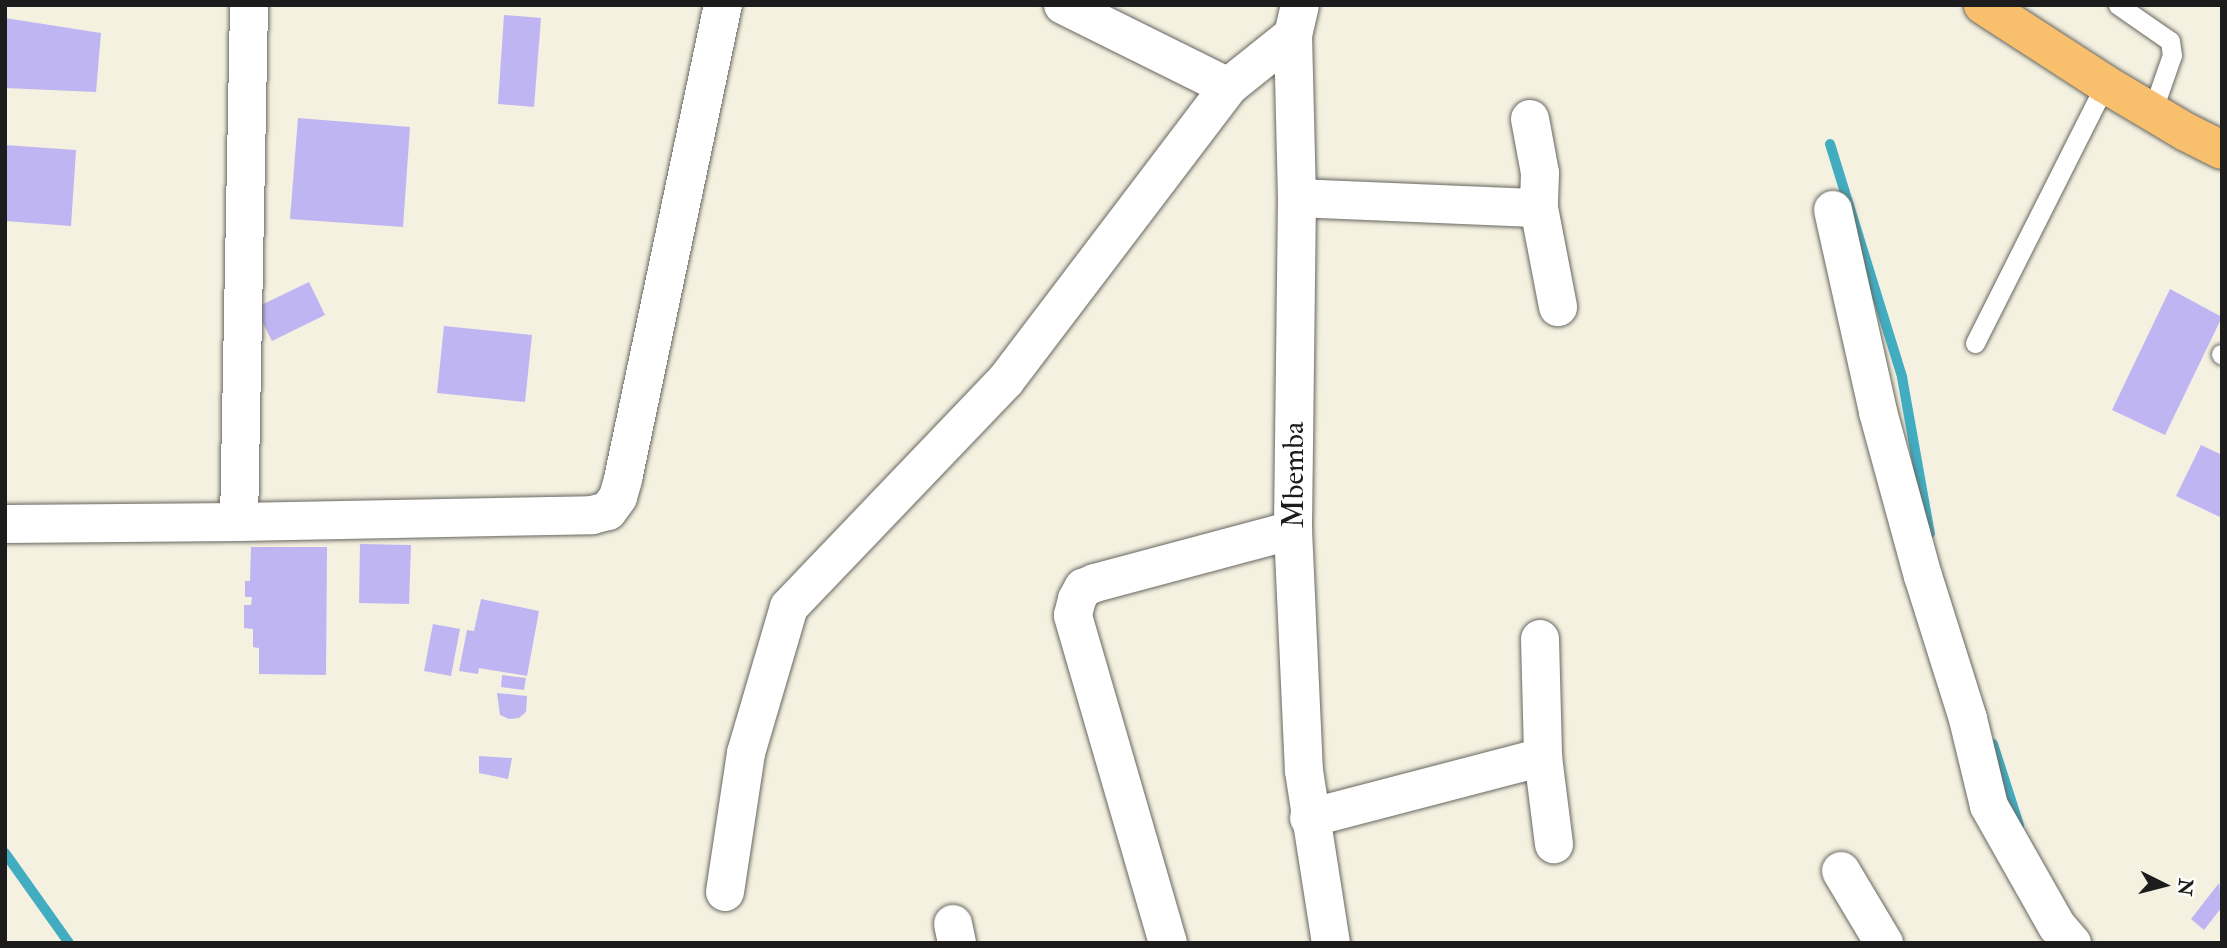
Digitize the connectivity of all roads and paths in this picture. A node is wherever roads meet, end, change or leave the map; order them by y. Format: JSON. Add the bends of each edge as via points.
{"nodes":[{"id":1,"x":249,"y":5,"type":"edge"},
{"id":2,"x":723,"y":5,"type":"edge"},
{"id":3,"x":1063,"y":5,"type":"edge"},
{"id":4,"x":1983,"y":5,"type":"edge"},
{"id":5,"x":2118,"y":5,"type":"edge"},
{"id":6,"x":1296,"y":20,"type":"edge"},
{"id":7,"x":2105,"y":84,"type":"junction"},
{"id":8,"x":1228,"y":87,"type":"junction"},
{"id":9,"x":2152,"y":113,"type":"junction"},
{"id":10,"x":1530,"y":119,"type":"dead end"},
{"id":11,"x":2222,"y":150,"type":"edge"},
{"id":12,"x":1297,"y":198,"type":"junction"},
{"id":13,"x":1539,"y":208,"type":"junction"},
{"id":14,"x":1833,"y":210,"type":"dead end"},
{"id":15,"x":1558,"y":307,"type":"dead end"},
{"id":16,"x":1975,"y":343,"type":"dead end"},
{"id":17,"x":239,"y":522,"type":"junction"},
{"id":18,"x":5,"y":524,"type":"edge"},
{"id":19,"x":1293,"y":530,"type":"junction"},
{"id":20,"x":1540,"y":639,"type":"dead end"},
{"id":21,"x":1543,"y":757,"type":"junction"},
{"id":22,"x":1310,"y":818,"type":"junction"},
{"id":23,"x":1553,"y":844,"type":"dead end"},
{"id":24,"x":1841,"y":871,"type":"dead end"},
{"id":25,"x":725,"y":892,"type":"dead end"},
{"id":26,"x":1168,"y":943,"type":"edge"},
{"id":27,"x":1331,"y":943,"type":"edge"},
{"id":28,"x":1884,"y":943,"type":"edge"},
{"id":29,"x":2072,"y":943,"type":"edge"}],
"edges":[{"from":1,"to":17,"type":"street"},
{"from":2,"to":17,"type":"street","via":[[624,479],[608,511],[592,515]]},
{"from":3,"to":8,"type":"street"},
{"from":4,"to":7,"type":"main road"},
{"from":5,"to":9,"type":"lane","via":[[2170,41],[2172,55]]},
{"from":6,"to":8,"type":"street"},
{"from":6,"to":12,"type":"street","name":"Mbemba"},
{"from":7,"to":9,"type":"main road"},
{"from":7,"to":16,"type":"lane"},
{"from":8,"to":25,"type":"street","via":[[1000,388],[789,607],[746,753]]},
{"from":9,"to":11,"type":"main road"},
{"from":10,"to":13,"type":"street","via":[[1540,173]]},
{"from":12,"to":13,"type":"street"},
{"from":12,"to":19,"type":"street","name":"Mbemba"},
{"from":13,"to":15,"type":"street"},
{"from":14,"to":29,"type":"street","via":[[1878,412],[1989,806],[2057,926]]},
{"from":17,"to":18,"type":"street"},
{"from":19,"to":22,"type":"street","name":"Mbemba"},
{"from":19,"to":26,"type":"street","via":[[1095,583],[1083,588],[1077,599],[1073,615]]},
{"from":20,"to":21,"type":"street"},
{"from":21,"to":22,"type":"street"},
{"from":21,"to":23,"type":"street"},
{"from":22,"to":27,"type":"street","name":"Mbemba"},
{"from":24,"to":28,"type":"street"}]}
